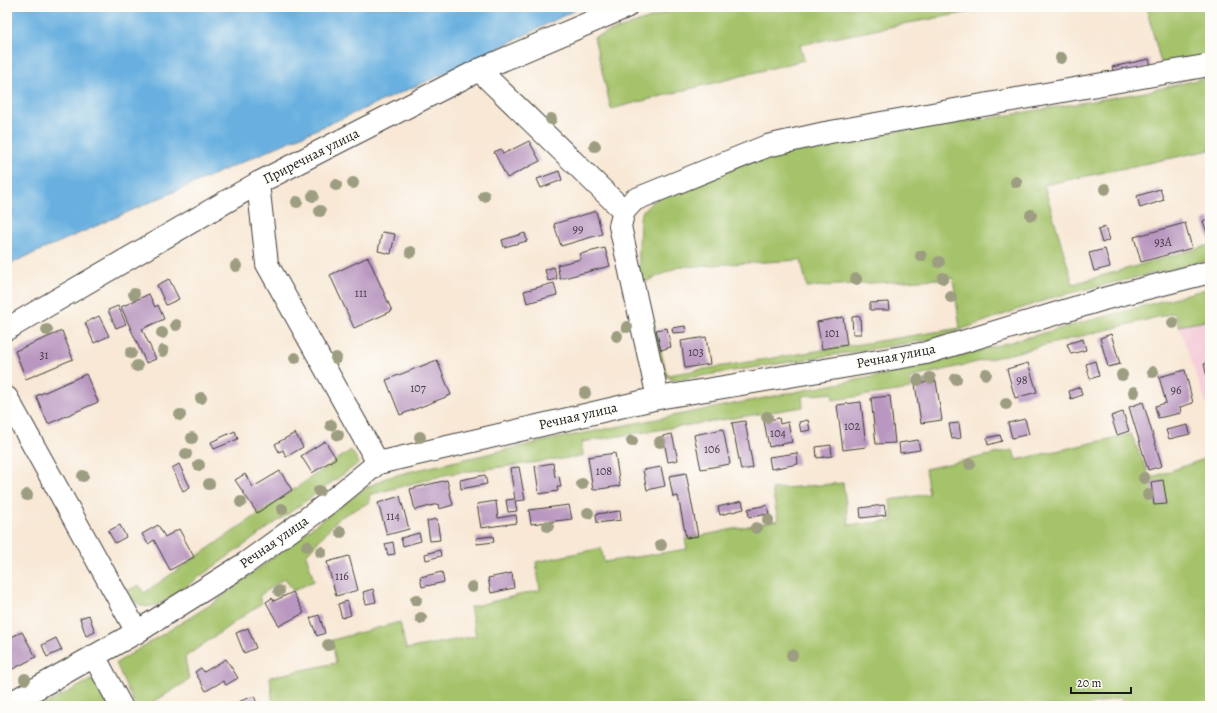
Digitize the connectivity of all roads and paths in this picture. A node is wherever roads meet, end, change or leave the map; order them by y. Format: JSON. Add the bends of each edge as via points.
{"nodes":[{"id":1,"x":626,"y":7,"type":"edge"},
{"id":2,"x":1210,"y":65,"type":"edge"},
{"id":3,"x":479,"y":70,"type":"junction"},
{"id":4,"x":258,"y":183,"type":"junction"},
{"id":5,"x":624,"y":211,"type":"junction"},
{"id":6,"x":1210,"y":272,"type":"edge"},
{"id":7,"x":7,"y":329,"type":"edge"},
{"id":8,"x":7,"y":398,"type":"edge"},
{"id":9,"x":658,"y":398,"type":"junction"},
{"id":10,"x":378,"y":463,"type":"junction"},
{"id":11,"x":137,"y":632,"type":"junction"},
{"id":12,"x":94,"y":656,"type":"junction"},
{"id":13,"x":7,"y":705,"type":"edge"},
{"id":14,"x":122,"y":706,"type":"edge"}],
"edges":[{"from":1,"to":3,"type":"street","name":"Приречная улица"},
{"from":2,"to":5,"type":"street","via":[[825,133],[767,146],[634,200]]},
{"from":3,"to":4,"type":"street","name":"Приречная улица"},
{"from":3,"to":5,"type":"street"},
{"from":4,"to":7,"type":"street","name":"Приречная улица"},
{"from":4,"to":10,"type":"street","via":[[267,264]]},
{"from":5,"to":9,"type":"street","via":[[620,226]]},
{"from":6,"to":9,"type":"street","name":"Речная улица","via":[[1107,298],[926,352]]},
{"from":8,"to":11,"type":"street"},
{"from":9,"to":10,"type":"street","name":"Речная улица"},
{"from":10,"to":11,"type":"street","name":"Речная улица","via":[[246,563]]},
{"from":11,"to":12,"type":"street","name":"Речная улица"},
{"from":12,"to":13,"type":"street","name":"Речная улица"},
{"from":12,"to":14,"type":"street"}]}
